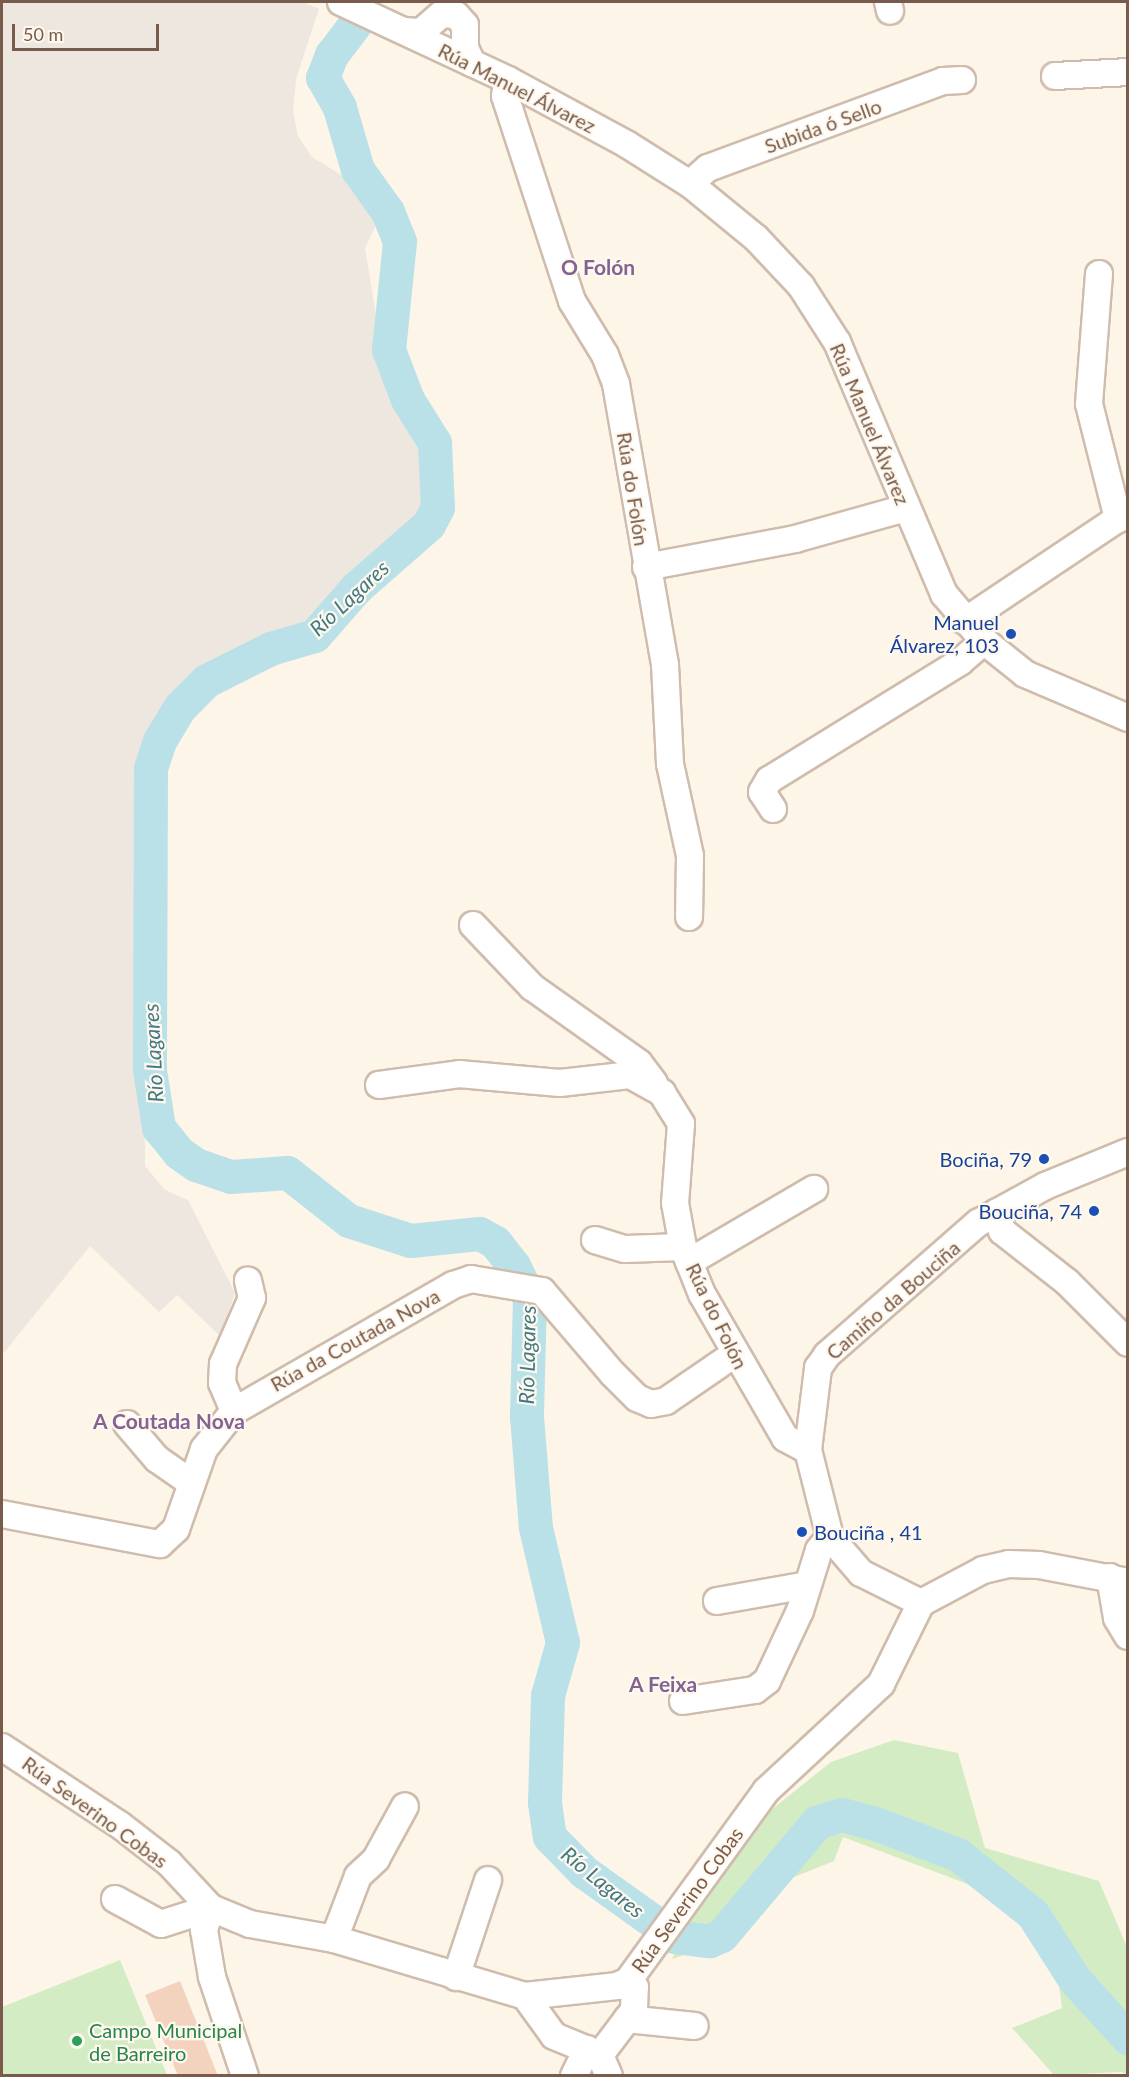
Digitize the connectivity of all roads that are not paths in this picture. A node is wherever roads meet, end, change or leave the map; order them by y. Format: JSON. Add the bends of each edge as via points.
{"nodes":[{"id":1,"x":341,"y":2,"type":"edge"},
{"id":2,"x":454,"y":10,"type":"edge"},
{"id":3,"x":405,"y":31,"type":"junction"},
{"id":4,"x":453,"y":44,"type":"junction"},
{"id":5,"x":1128,"y":72,"type":"edge"},
{"id":6,"x":1055,"y":76,"type":"dead end"},
{"id":7,"x":508,"y":80,"type":"junction"},
{"id":8,"x":962,"y":80,"type":"dead end"},
{"id":9,"x":690,"y":184,"type":"junction"},
{"id":10,"x":1099,"y":274,"type":"dead end"},
{"id":11,"x":906,"y":508,"type":"junction"},
{"id":12,"x":1123,"y":515,"type":"edge"},
{"id":13,"x":646,"y":567,"type":"junction"},
{"id":14,"x":965,"y":621,"type":"junction"},
{"id":15,"x":984,"y":641,"type":"junction"},
{"id":16,"x":1128,"y":718,"type":"edge"},
{"id":17,"x":773,"y":808,"type":"dead end"},
{"id":18,"x":689,"y":917,"type":"dead end"},
{"id":19,"x":473,"y":925,"type":"dead end"},
{"id":20,"x":379,"y":1085,"type":"dead end"},
{"id":21,"x":662,"y":1093,"type":"junction"},
{"id":22,"x":1128,"y":1152,"type":"edge"},
{"id":23,"x":814,"y":1189,"type":"dead end"},
{"id":24,"x":997,"y":1212,"type":"junction"},
{"id":25,"x":595,"y":1240,"type":"dead end"},
{"id":26,"x":686,"y":1255,"type":"junction"},
{"id":27,"x":248,"y":1280,"type":"dead end"},
{"id":28,"x":1128,"y":1344,"type":"edge"},
{"id":29,"x":733,"y":1355,"type":"junction"},
{"id":30,"x":234,"y":1411,"type":"junction"},
{"id":31,"x":127,"y":1424,"type":"dead end"},
{"id":32,"x":808,"y":1449,"type":"junction"},
{"id":33,"x":190,"y":1482,"type":"junction"},
{"id":34,"x":2,"y":1514,"type":"edge"},
{"id":35,"x":830,"y":1537,"type":"junction"},
{"id":36,"x":1119,"y":1580,"type":"edge"},
{"id":37,"x":808,"y":1585,"type":"junction"},
{"id":38,"x":717,"y":1601,"type":"dead end"},
{"id":39,"x":921,"y":1603,"type":"junction"},
{"id":40,"x":1128,"y":1636,"type":"edge"},
{"id":41,"x":682,"y":1701,"type":"dead end"},
{"id":42,"x":2,"y":1747,"type":"edge"},
{"id":43,"x":405,"y":1806,"type":"dead end"},
{"id":44,"x":488,"y":1880,"type":"dead end"},
{"id":45,"x":115,"y":1899,"type":"dead end"},
{"id":46,"x":211,"y":1908,"type":"junction"},
{"id":47,"x":334,"y":1939,"type":"junction"},
{"id":48,"x":456,"y":1977,"type":"junction"},
{"id":49,"x":628,"y":1981,"type":"junction"},
{"id":50,"x":525,"y":1995,"type":"junction"},
{"id":51,"x":627,"y":2019,"type":"junction"},
{"id":52,"x":695,"y":2026,"type":"dead end"},
{"id":53,"x":599,"y":2060,"type":"edge"},
{"id":54,"x":245,"y":2076,"type":"edge"},
{"id":55,"x":574,"y":2076,"type":"edge"}],
"edges":[{"from":1,"to":3,"type":"street","name":"Rúa Manuel Álvarez"},
{"from":2,"to":3,"type":"street","via":[[421,32]]},
{"from":2,"to":4,"type":"street"},
{"from":3,"to":4,"type":"street","name":"Rúa Manuel Álvarez"},
{"from":4,"to":7,"type":"street","name":"Rúa Manuel Álvarez","via":[[472,63]]},
{"from":5,"to":6,"type":"street"},
{"from":7,"to":9,"type":"street","name":"Rúa Manuel Álvarez"},
{"from":7,"to":13,"type":"street","name":"Rúa do Folón","via":[[505,96],[572,301],[605,355],[616,384]]},
{"from":8,"to":9,"type":"street","name":"Subida ó Sello","via":[[943,81],[708,168]]},
{"from":9,"to":11,"type":"street","name":"Rúa Manuel Álvarez","via":[[756,238],[801,286],[837,342]]},
{"from":10,"to":12,"type":"street","via":[[1089,404]]},
{"from":11,"to":13,"type":"street","via":[[795,539]]},
{"from":11,"to":14,"type":"street","name":"Rúa Manuel Álvarez","via":[[944,594]]},
{"from":12,"to":14,"type":"street"},
{"from":13,"to":18,"type":"street","name":"Rúa do Folón","via":[[665,665],[670,764],[690,856]]},
{"from":14,"to":15,"type":"street","name":"Rúa Manuel Álvarez"},
{"from":15,"to":16,"type":"street","name":"Rúa Manuel Álvarez","via":[[1025,674]]},
{"from":15,"to":17,"type":"street","via":[[960,662],[769,780],[762,792]]},
{"from":19,"to":21,"type":"street","name":"Rúa do Folón","via":[[532,987],[639,1063]]},
{"from":20,"to":21,"type":"street","name":"Rúa do Folón","via":[[459,1074],[560,1083],[630,1075]]},
{"from":21,"to":26,"type":"street","name":"Rúa do Folón","via":[[681,1124],[675,1203]]},
{"from":22,"to":24,"type":"street","name":"Camiño da Bouciña","via":[[1045,1186]]},
{"from":23,"to":26,"type":"street"},
{"from":24,"to":28,"type":"street","via":[[1002,1231],[1067,1282]]},
{"from":24,"to":32,"type":"street","name":"Camiño da Bouciña","via":[[827,1355],[813,1388]]},
{"from":25,"to":26,"type":"street","via":[[625,1249]]},
{"from":26,"to":29,"type":"street","name":"Rúa do Folón"},
{"from":27,"to":30,"type":"street","via":[[252,1298],[223,1364],[222,1383]]},
{"from":29,"to":30,"type":"street","name":"Rúa da Coutada Nova","via":[[666,1401],[651,1404],[637,1398],[613,1374],[542,1291],[471,1279],[453,1285]]},
{"from":29,"to":32,"type":"street","name":"Rúa do Folón","via":[[785,1438]]},
{"from":30,"to":33,"type":"street","name":"Rúa da Coutada Nova","via":[[204,1449]]},
{"from":31,"to":33,"type":"street","via":[[157,1459]]},
{"from":32,"to":35,"type":"street","name":"Camiño da Bouciña"},
{"from":33,"to":34,"type":"street","name":"Rúa da Coutada Nova","via":[[176,1529],[160,1544],[146,1545]]},
{"from":35,"to":37,"type":"street","via":[[819,1550]]},
{"from":35,"to":39,"type":"street","name":"Camiño da Bouciña","via":[[861,1573]]},
{"from":36,"to":39,"type":"street","via":[[1009,1564],[983,1570]]},
{"from":36,"to":40,"type":"street","via":[[1118,1618]]},
{"from":37,"to":38,"type":"street"},
{"from":37,"to":41,"type":"street","via":[[767,1681],[755,1690]]},
{"from":39,"to":49,"type":"street","name":"Rúa Severino Cobas","via":[[881,1684],[766,1791]]},
{"from":42,"to":46,"type":"street","name":"Rúa Severino Cobas","via":[[120,1825],[169,1863]]},
{"from":43,"to":47,"type":"street","via":[[376,1859],[358,1876]]},
{"from":44,"to":48,"type":"street"},
{"from":45,"to":46,"type":"street","via":[[161,1924]]},
{"from":46,"to":47,"type":"street","name":"Rúa Severino Cobas","via":[[250,1924]]},
{"from":46,"to":54,"type":"street","via":[[204,1930],[212,1977]]},
{"from":47,"to":48,"type":"street","name":"Rúa Severino Cobas"},
{"from":48,"to":50,"type":"street","name":"Rúa Severino Cobas"},
{"from":49,"to":50,"type":"street","name":"Rúa Severino Cobas"},
{"from":49,"to":51,"type":"street","via":[[635,1987],[634,2010]]},
{"from":50,"to":53,"type":"street","via":[[554,2036]]},
{"from":51,"to":52,"type":"street"},
{"from":51,"to":53,"type":"street"},
{"from":53,"to":55,"type":"street"}]}
